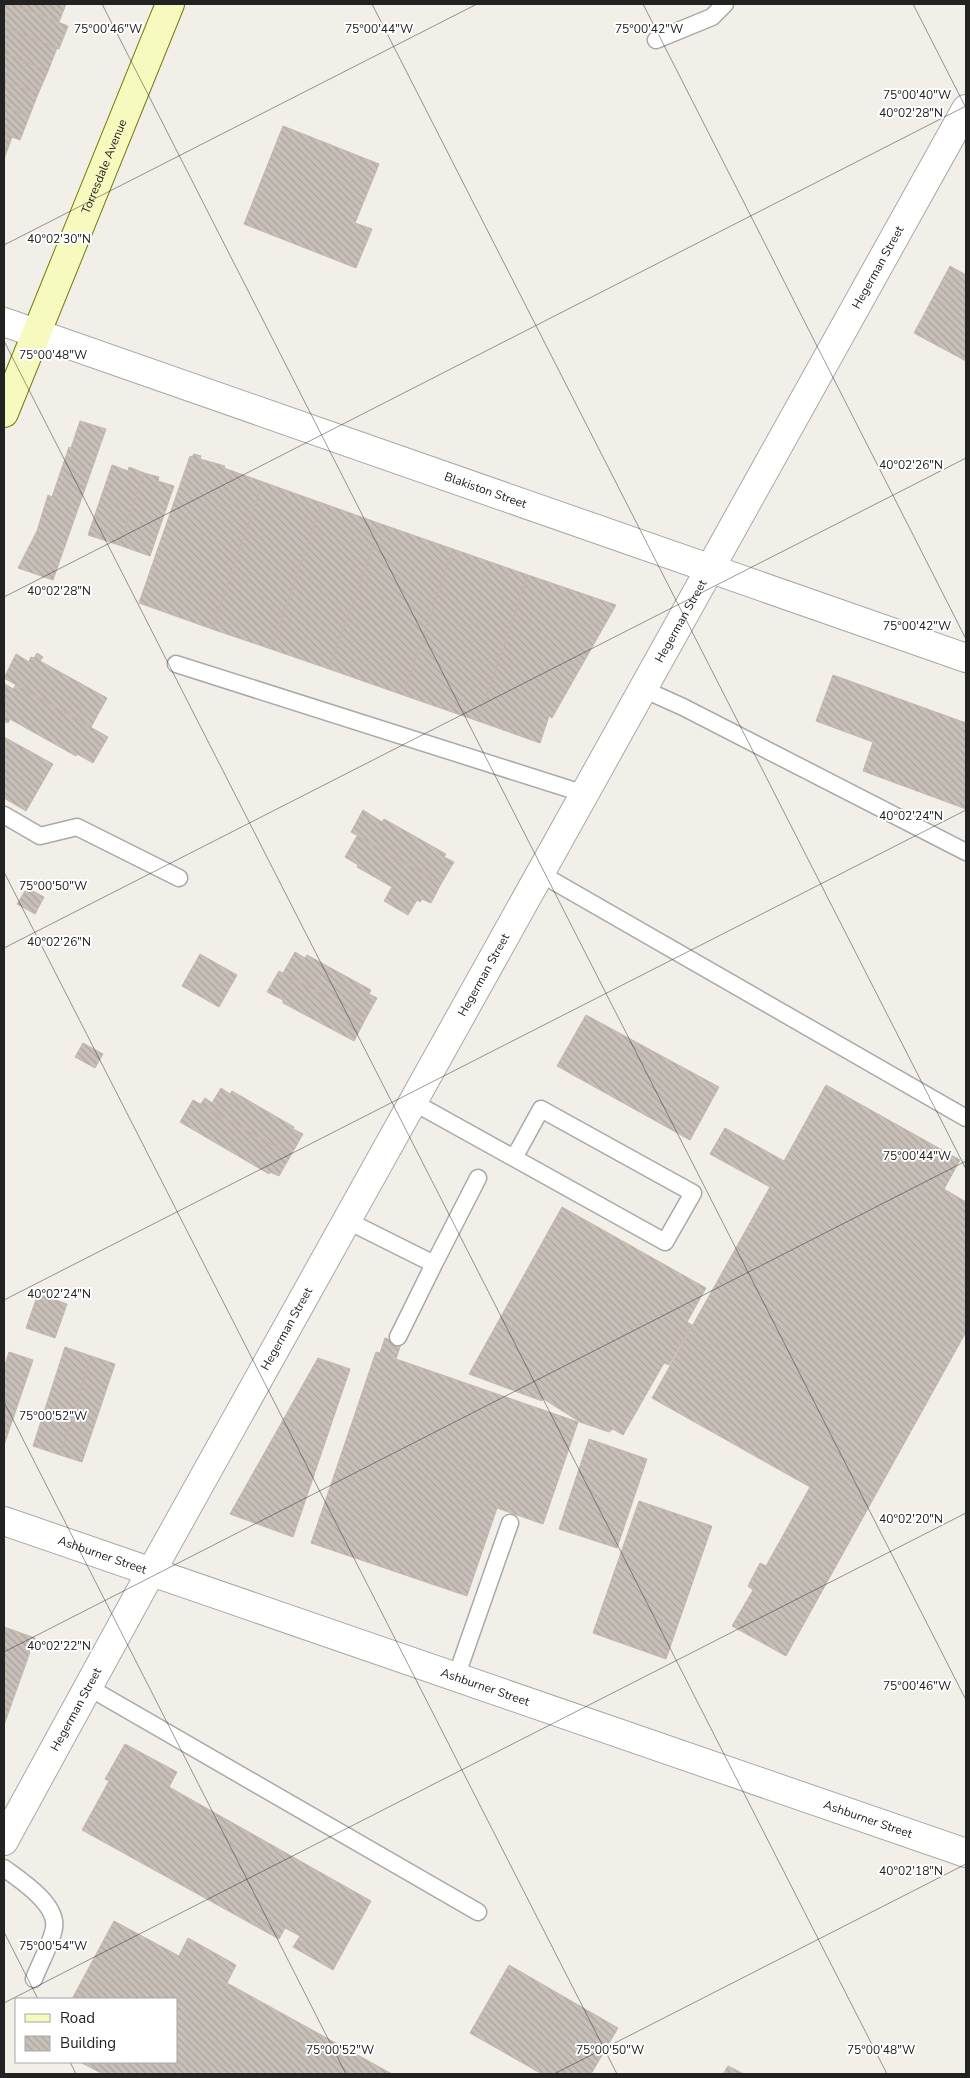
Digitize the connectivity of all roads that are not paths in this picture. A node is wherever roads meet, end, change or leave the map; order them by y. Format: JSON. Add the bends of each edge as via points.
{"nodes":[{"id":1,"x":170,"y":4,"type":"edge"},
{"id":2,"x":725,"y":4,"type":"edge"},
{"id":3,"x":656,"y":40,"type":"dead end"},
{"id":4,"x":966,"y":109,"type":"edge"},
{"id":5,"x":4,"y":322,"type":"edge"},
{"id":6,"x":36,"y":332,"type":"junction"},
{"id":7,"x":4,"y":413,"type":"edge"},
{"id":8,"x":710,"y":570,"type":"junction"},
{"id":9,"x":966,"y":658,"type":"edge"},
{"id":10,"x":176,"y":664,"type":"dead end"},
{"id":11,"x":643,"y":689,"type":"junction"},
{"id":12,"x":585,"y":794,"type":"junction"},
{"id":13,"x":4,"y":815,"type":"edge"},
{"id":14,"x":966,"y":852,"type":"edge"},
{"id":15,"x":540,"y":874,"type":"junction"},
{"id":16,"x":179,"y":878,"type":"dead end"},
{"id":17,"x":414,"y":1102,"type":"junction"},
{"id":18,"x":966,"y":1118,"type":"edge"},
{"id":19,"x":514,"y":1158,"type":"junction"},
{"id":20,"x":478,"y":1178,"type":"dead end"},
{"id":21,"x":348,"y":1221,"type":"junction"},
{"id":22,"x":434,"y":1264,"type":"junction"},
{"id":23,"x":398,"y":1337,"type":"dead end"},
{"id":24,"x":4,"y":1521,"type":"edge"},
{"id":25,"x":510,"y":1523,"type":"dead end"},
{"id":26,"x":151,"y":1572,"type":"junction"},
{"id":27,"x":456,"y":1677,"type":"junction"},
{"id":28,"x":88,"y":1687,"type":"junction"},
{"id":29,"x":4,"y":1841,"type":"edge"},
{"id":30,"x":966,"y":1853,"type":"edge"},
{"id":31,"x":4,"y":1868,"type":"edge"},
{"id":32,"x":478,"y":1912,"type":"dead end"},
{"id":33,"x":34,"y":1979,"type":"dead end"}],
"edges":[{"from":1,"to":6,"type":"street","name":"Torresdale Avenue"},
{"from":2,"to":3,"type":"lane","via":[[712,17]]},
{"from":4,"to":8,"type":"street","name":"Hegerman Street"},
{"from":5,"to":6,"type":"street","name":"Blakiston Street"},
{"from":6,"to":7,"type":"street","name":"Torresdale Avenue"},
{"from":6,"to":8,"type":"street","name":"Blakiston Street"},
{"from":8,"to":9,"type":"street","name":"Blakiston Street"},
{"from":8,"to":11,"type":"street","name":"Hegerman Street"},
{"from":10,"to":12,"type":"lane"},
{"from":11,"to":12,"type":"street","name":"Hegerman Street"},
{"from":11,"to":14,"type":"lane"},
{"from":12,"to":15,"type":"street","name":"Hegerman Street"},
{"from":13,"to":16,"type":"lane","via":[[40,836],[77,827]]},
{"from":15,"to":17,"type":"street","name":"Hegerman Street"},
{"from":15,"to":18,"type":"lane"},
{"from":17,"to":19,"type":"lane"},
{"from":17,"to":21,"type":"street","name":"Hegerman Street"},
{"from":19,"to":19,"type":"lane","via":[[541,1109],[692,1193],[665,1242]]},
{"from":20,"to":22,"type":"lane"},
{"from":21,"to":22,"type":"lane"},
{"from":21,"to":26,"type":"street","name":"Hegerman Street"},
{"from":22,"to":23,"type":"lane"},
{"from":24,"to":26,"type":"street","name":"Ashburner Street"},
{"from":25,"to":27,"type":"lane"},
{"from":26,"to":27,"type":"street","name":"Ashburner Street"},
{"from":26,"to":28,"type":"street","name":"Hegerman Street"},
{"from":27,"to":30,"type":"street","name":"Ashburner Street"},
{"from":28,"to":29,"type":"street","name":"Hegerman Street"},
{"from":28,"to":32,"type":"lane"},
{"from":31,"to":33,"type":"lane","via":[[34,1890],[51,1912],[54,1928]]}]}
